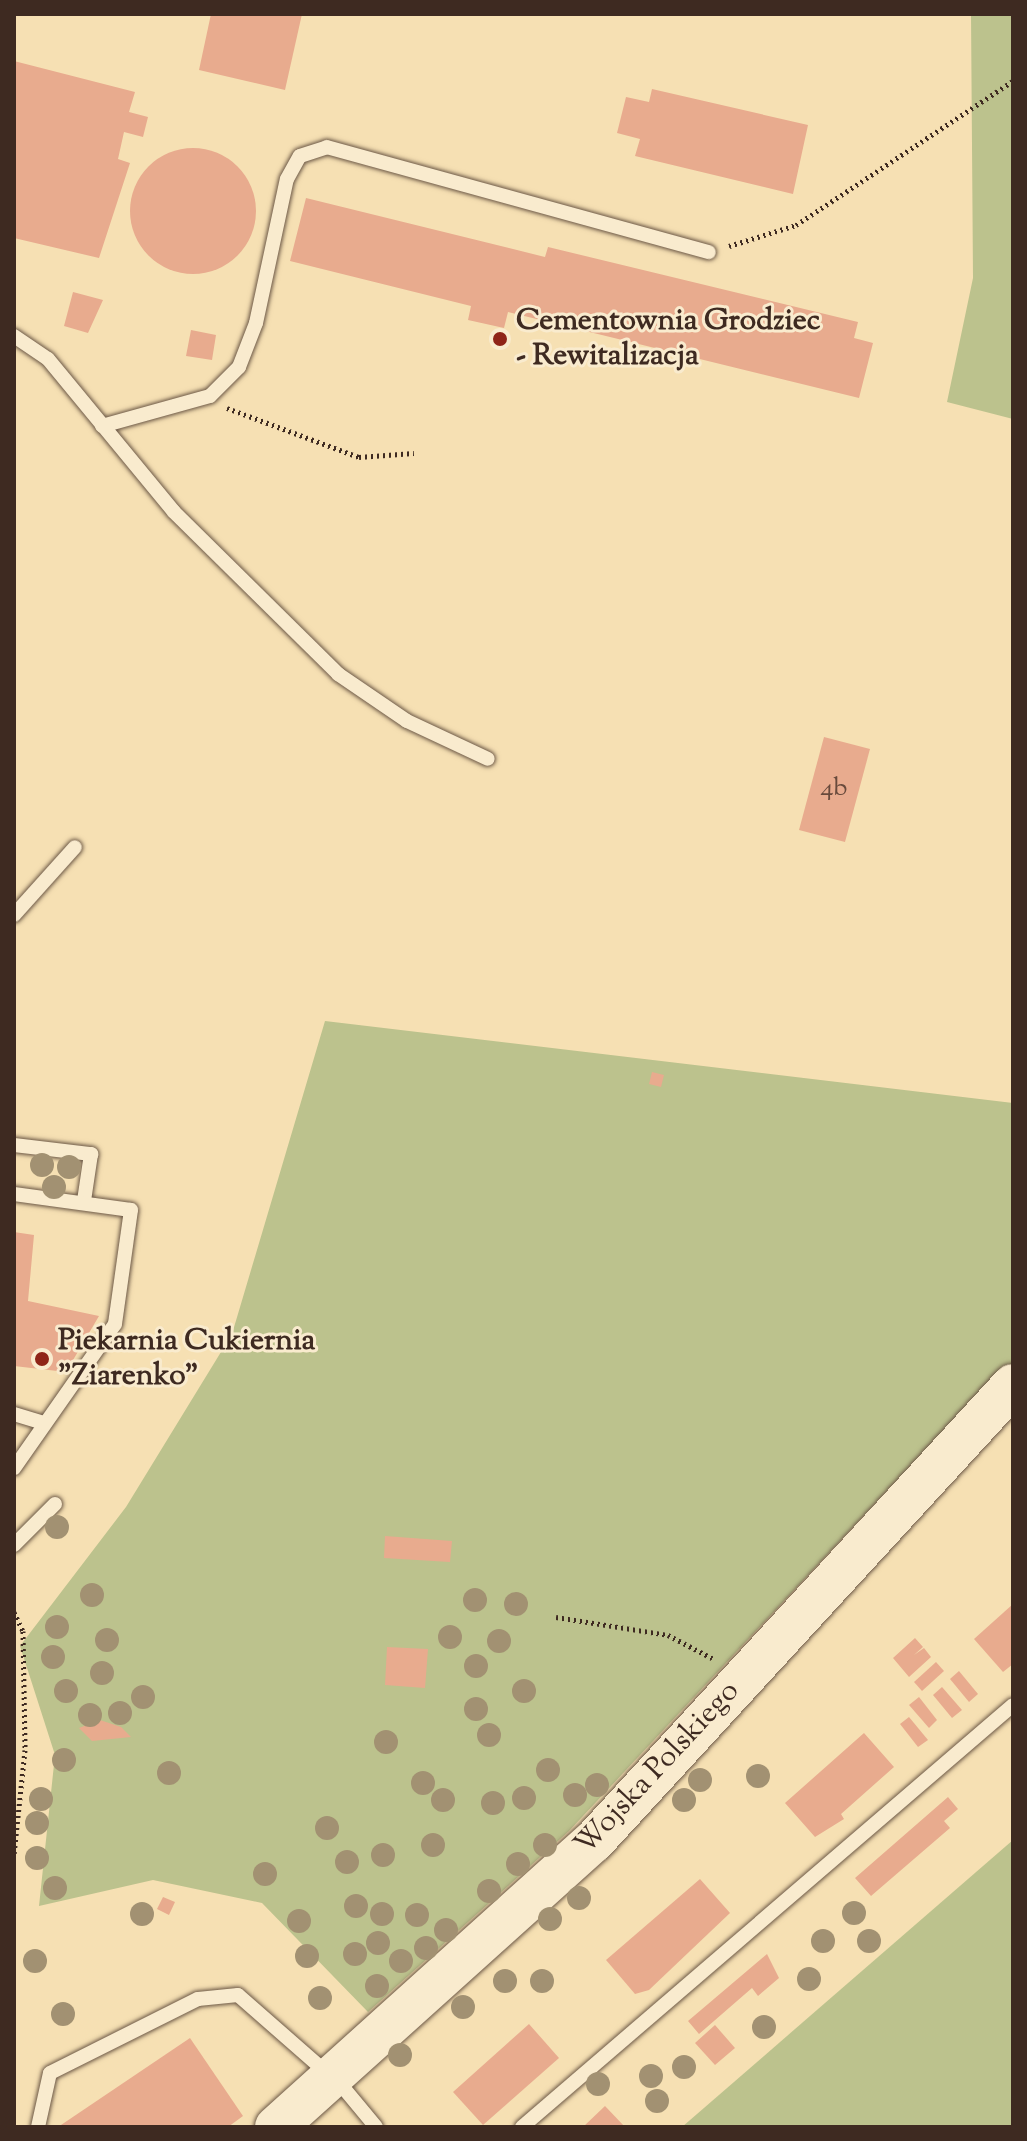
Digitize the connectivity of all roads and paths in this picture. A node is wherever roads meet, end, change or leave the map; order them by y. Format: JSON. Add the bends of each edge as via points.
{"nodes":[{"id":1,"x":1013,"y":81,"type":"edge"},
{"id":2,"x":709,"y":252,"type":"joint"},
{"id":3,"x":14,"y":336,"type":"edge"},
{"id":4,"x":210,"y":396,"type":"junction"},
{"id":5,"x":102,"y":426,"type":"junction"},
{"id":6,"x":414,"y":453,"type":"dead end"},
{"id":7,"x":488,"y":759,"type":"dead end"},
{"id":8,"x":75,"y":847,"type":"dead end"},
{"id":9,"x":14,"y":915,"type":"edge"},
{"id":10,"x":14,"y":1145,"type":"edge"},
{"id":11,"x":14,"y":1194,"type":"edge"},
{"id":12,"x":84,"y":1201,"type":"junction"},
{"id":13,"x":1013,"y":1385,"type":"edge"},
{"id":14,"x":14,"y":1414,"type":"edge"},
{"id":15,"x":44,"y":1423,"type":"junction"},
{"id":16,"x":14,"y":1468,"type":"edge"},
{"id":17,"x":55,"y":1504,"type":"dead end"},
{"id":18,"x":14,"y":1545,"type":"edge"},
{"id":19,"x":14,"y":1612,"type":"edge"},
{"id":20,"x":556,"y":1617,"type":"dead end"},
{"id":21,"x":745,"y":1676,"type":"junction"},
{"id":22,"x":1013,"y":1705,"type":"edge"},
{"id":23,"x":14,"y":1854,"type":"edge"},
{"id":24,"x":335,"y":2079,"type":"junction"},
{"id":25,"x":38,"y":2127,"type":"edge"},
{"id":26,"x":276,"y":2127,"type":"edge"},
{"id":27,"x":376,"y":2127,"type":"edge"},
{"id":28,"x":522,"y":2127,"type":"edge"}],
"edges":[{"from":1,"to":2,"type":"path","via":[[796,225]]},
{"from":2,"to":4,"type":"lane","via":[[327,147],[300,156],[287,179],[256,323],[239,367]]},
{"from":3,"to":5,"type":"lane","via":[[48,359]]},
{"from":4,"to":5,"type":"lane"},
{"from":4,"to":6,"type":"path","via":[[237,416],[359,457]]},
{"from":5,"to":7,"type":"lane","via":[[174,512],[338,674],[407,721]]},
{"from":8,"to":9,"type":"lane"},
{"from":10,"to":12,"type":"lane","via":[[91,1154]]},
{"from":11,"to":12,"type":"lane"},
{"from":12,"to":15,"type":"lane","via":[[131,1210],[125,1287],[115,1324]]},
{"from":13,"to":21,"type":"street","name":"Wojska Polskiego"},
{"from":14,"to":15,"type":"lane"},
{"from":15,"to":16,"type":"lane"},
{"from":17,"to":18,"type":"lane"},
{"from":19,"to":23,"type":"path","via":[[23,1631],[25,1750]]},
{"from":20,"to":21,"type":"path","via":[[668,1635]]},
{"from":21,"to":24,"type":"street","name":"Wojska Polskiego","via":[[594,1841]]},
{"from":22,"to":28,"type":"lane"},
{"from":24,"to":25,"type":"lane","via":[[238,1995],[198,1999],[50,2073]]},
{"from":24,"to":26,"type":"street","name":"Wojska Polskiego"},
{"from":24,"to":27,"type":"lane"}]}
